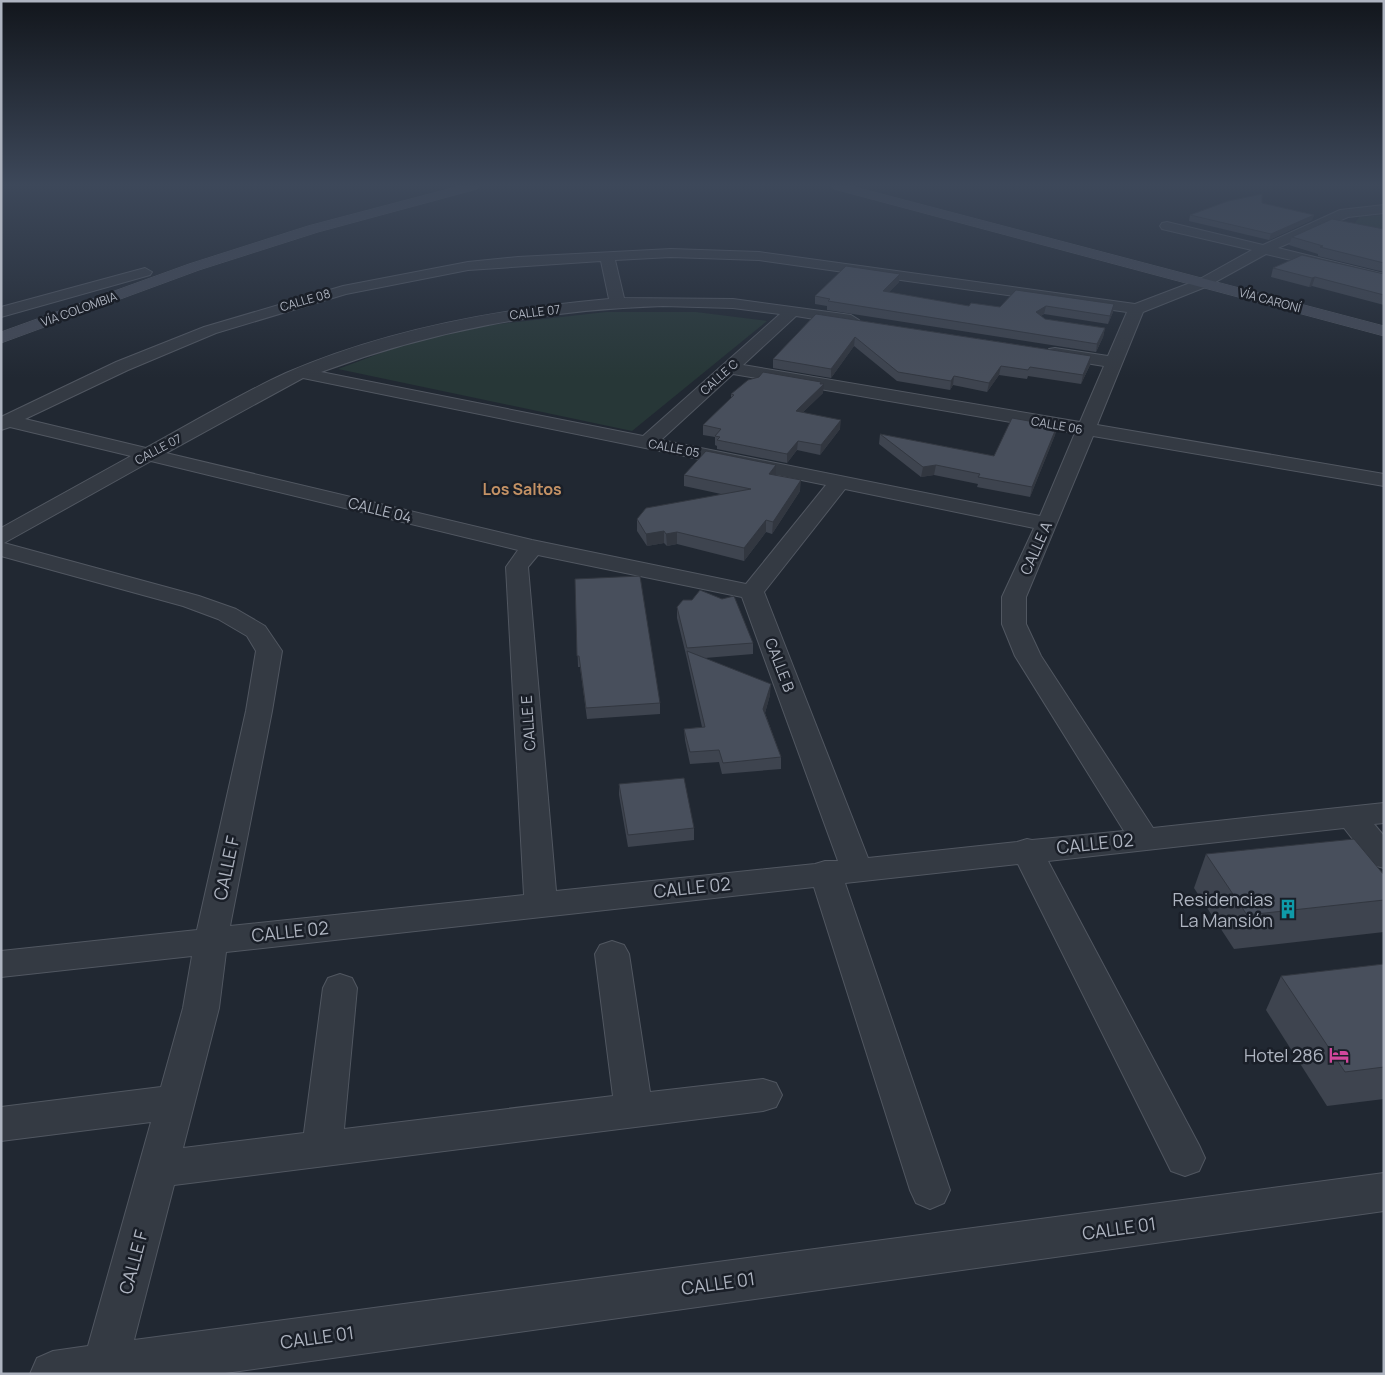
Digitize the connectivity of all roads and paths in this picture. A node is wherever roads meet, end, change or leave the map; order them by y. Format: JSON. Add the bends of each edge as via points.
{"nodes":[{"id":1,"x":213,"y":250,"type":"edge"},
{"id":2,"x":247,"y":250,"type":"edge"},
{"id":3,"x":1091,"y":250,"type":"edge"},
{"id":4,"x":1100,"y":250,"type":"edge"},
{"id":5,"x":1263,"y":250,"type":"joint"},
{"id":6,"x":607,"y":256,"type":"junction"},
{"id":7,"x":145,"y":272,"type":"junction"},
{"id":8,"x":1384,"y":278,"type":"edge"},
{"id":9,"x":1209,"y":280,"type":"junction"},
{"id":10,"x":617,"y":303,"type":"junction"},
{"id":11,"x":1136,"y":309,"type":"junction"},
{"id":12,"x":792,"y":311,"type":"junction"},
{"id":13,"x":1,"y":312,"type":"edge"},
{"id":14,"x":1384,"y":320,"type":"edge"},
{"id":15,"x":1,"y":323,"type":"edge"},
{"id":16,"x":870,"y":323,"type":"edge"},
{"id":17,"x":1384,"y":330,"type":"edge"},
{"id":18,"x":1,"y":338,"type":"edge"},
{"id":19,"x":1036,"y":350,"type":"edge"},
{"id":20,"x":1114,"y":362,"type":"junction"},
{"id":21,"x":730,"y":368,"type":"junction"},
{"id":22,"x":301,"y":373,"type":"junction"},
{"id":23,"x":5,"y":423,"type":"edge"},
{"id":24,"x":1085,"y":430,"type":"junction"},
{"id":25,"x":647,"y":443,"type":"junction"},
{"id":26,"x":148,"y":454,"type":"junction"},
{"id":27,"x":1384,"y":480,"type":"edge"},
{"id":28,"x":840,"y":482,"type":"junction"},
{"id":29,"x":1047,"y":524,"type":"junction"},
{"id":30,"x":1,"y":537,"type":"edge"},
{"id":31,"x":532,"y":547,"type":"junction"},
{"id":32,"x":1,"y":549,"type":"edge"},
{"id":33,"x":752,"y":592,"type":"junction"},
{"id":34,"x":1384,"y":813,"type":"edge"},
{"id":35,"x":1351,"y":816,"type":"junction"},
{"id":36,"x":1144,"y":838,"type":"junction"},
{"id":37,"x":1026,"y":850,"type":"junction"},
{"id":38,"x":1384,"y":857,"type":"edge"},
{"id":39,"x":841,"y":871,"type":"junction"},
{"id":40,"x":541,"y":904,"type":"junction"},
{"id":41,"x":212,"y":940,"type":"junction"},
{"id":42,"x":612,"y":954,"type":"dead end"},
{"id":43,"x":1,"y":964,"type":"edge"},
{"id":44,"x":340,"y":988,"type":"dead end"},
{"id":45,"x":763,"y":1095,"type":"dead end"},
{"id":46,"x":176,"y":1102,"type":"junction"},
{"id":47,"x":634,"y":1111,"type":"junction"},
{"id":48,"x":1,"y":1124,"type":"edge"},
{"id":49,"x":322,"y":1150,"type":"junction"},
{"id":50,"x":1185,"y":1158,"type":"dead end"},
{"id":51,"x":158,"y":1170,"type":"junction"},
{"id":52,"x":930,"y":1190,"type":"dead end"},
{"id":53,"x":1384,"y":1192,"type":"edge"},
{"id":54,"x":105,"y":1366,"type":"junction"},
{"id":55,"x":52,"y":1374,"type":"edge"}],
"edges":[{"from":1,"to":7,"type":"main road","name":"VÍA COLOMBIA"},
{"from":2,"to":18,"type":"main road","name":"VÍA COLOMBIA"},
{"from":3,"to":9,"type":"main road","name":"VÍA CARONÍ"},
{"from":4,"to":9,"type":"main road","name":"VÍA CARONÍ"},
{"from":5,"to":8,"type":"street"},
{"from":5,"to":9,"type":"street"},
{"from":6,"to":10,"type":"street"},
{"from":6,"to":11,"type":"street","name":"CALLE 08","via":[[670,253],[759,256]]},
{"from":6,"to":23,"type":"street","name":"CALLE 08","via":[[468,266],[343,290],[210,330],[122,366]]},
{"from":7,"to":13,"type":"street"},
{"from":7,"to":15,"type":"main road","name":"VÍA COLOMBIA"},
{"from":9,"to":11,"type":"street"},
{"from":9,"to":14,"type":"main road","name":"VÍA CARONÍ"},
{"from":9,"to":17,"type":"main road","name":"VÍA CARONÍ"},
{"from":10,"to":12,"type":"street","name":"CALLE 07","via":[[718,302]]},
{"from":10,"to":22,"type":"street","name":"CALLE 07","via":[[480,319],[404,337]]},
{"from":11,"to":20,"type":"street","name":"CALLE A","via":[[1117,332]]},
{"from":12,"to":16,"type":"street","name":"CALLE 07"},
{"from":12,"to":21,"type":"street","name":"CALLE C"},
{"from":19,"to":20,"type":"street"},
{"from":20,"to":24,"type":"street","name":"CALLE A"},
{"from":21,"to":24,"type":"street","name":"CALLE 06"},
{"from":21,"to":25,"type":"street","name":"CALLE C"},
{"from":22,"to":25,"type":"street","name":"CALLE 05"},
{"from":22,"to":26,"type":"street","name":"CALLE 07"},
{"from":23,"to":26,"type":"street","name":"CALLE 04"},
{"from":24,"to":27,"type":"street","name":"CALLE 06"},
{"from":24,"to":29,"type":"street","name":"CALLE A"},
{"from":25,"to":28,"type":"street","name":"CALLE 05"},
{"from":26,"to":30,"type":"street","name":"CALLE 07"},
{"from":26,"to":31,"type":"street","name":"CALLE 04"},
{"from":28,"to":29,"type":"street","name":"CALLE 05"},
{"from":28,"to":33,"type":"street"},
{"from":29,"to":36,"type":"street","name":"CALLE A","via":[[1014,597],[1014,624],[1028,656]]},
{"from":31,"to":33,"type":"street","name":"CALLE 04"},
{"from":31,"to":40,"type":"street","name":"CALLE E","via":[[517,567]]},
{"from":32,"to":41,"type":"street","name":"CALLE F","via":[[191,601],[227,614],[256,631],[269,651]]},
{"from":33,"to":39,"type":"street","name":"CALLE B"},
{"from":34,"to":35,"type":"street","name":"CALLE 02"},
{"from":35,"to":36,"type":"street","name":"CALLE 02"},
{"from":35,"to":38,"type":"street"},
{"from":36,"to":37,"type":"street","name":"CALLE 02"},
{"from":37,"to":39,"type":"street","name":"CALLE 02"},
{"from":37,"to":50,"type":"street"},
{"from":39,"to":40,"type":"street","name":"CALLE 02"},
{"from":39,"to":52,"type":"street","name":"CALLE B"},
{"from":40,"to":41,"type":"street","name":"CALLE 02"},
{"from":41,"to":43,"type":"street","name":"CALLE 02"},
{"from":41,"to":46,"type":"street","name":"CALLE F","via":[[201,1008]]},
{"from":42,"to":47,"type":"street"},
{"from":44,"to":49,"type":"street"},
{"from":45,"to":47,"type":"street"},
{"from":46,"to":48,"type":"street"},
{"from":46,"to":51,"type":"street","name":"CALLE F"},
{"from":47,"to":49,"type":"street"},
{"from":49,"to":51,"type":"street"},
{"from":51,"to":54,"type":"street","name":"CALLE F"},
{"from":53,"to":54,"type":"street","name":"CALLE 01"},
{"from":54,"to":55,"type":"street","name":"CALLE 01"}]}
